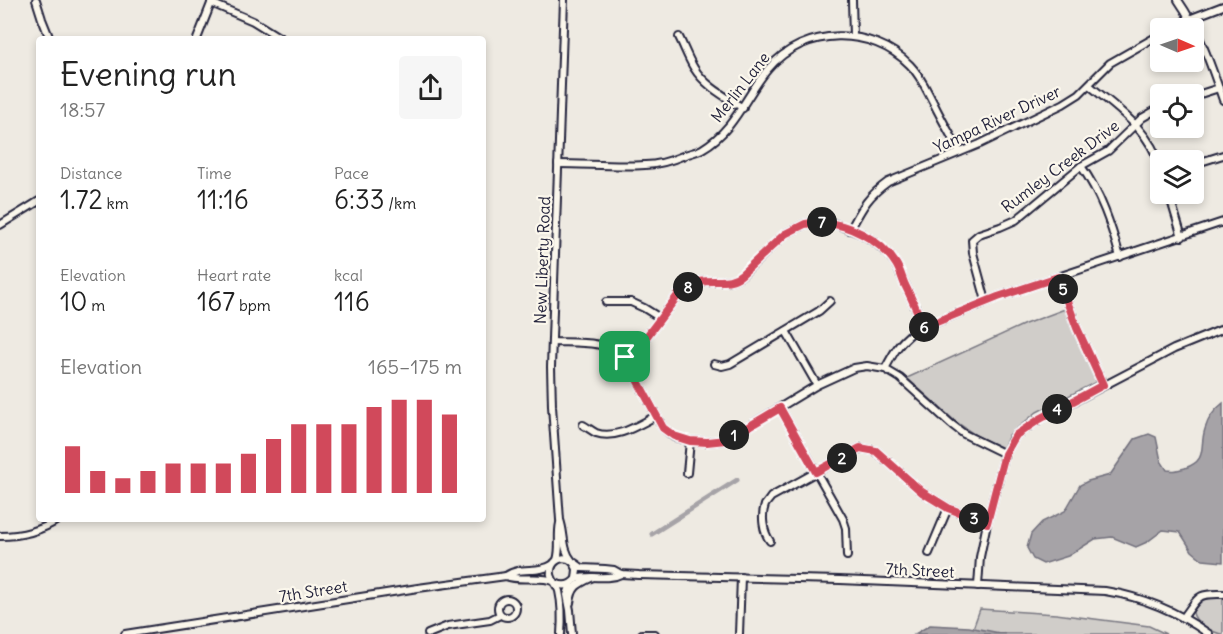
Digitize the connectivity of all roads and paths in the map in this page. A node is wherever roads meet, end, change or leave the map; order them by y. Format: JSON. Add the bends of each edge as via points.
{"nodes":[{"id":1,"x":36,"y":0,"type":"edge"},
{"id":2,"x":564,"y":0,"type":"edge"},
{"id":3,"x":852,"y":0,"type":"edge"},
{"id":4,"x":1178,"y":0,"type":"edge"},
{"id":5,"x":212,"y":2,"type":"edge"},
{"id":6,"x":1223,"y":6,"type":"edge"},
{"id":7,"x":1188,"y":18,"type":"edge"},
{"id":8,"x":1192,"y":18,"type":"edge"},
{"id":9,"x":49,"y":36,"type":"edge"},
{"id":10,"x":198,"y":36,"type":"edge"},
{"id":11,"x":277,"y":36,"type":"edge"},
{"id":12,"x":853,"y":36,"type":"junction"},
{"id":13,"x":679,"y":37,"type":"dead end"},
{"id":14,"x":1150,"y":40,"type":"edge"},
{"id":15,"x":1204,"y":48,"type":"edge"},
{"id":16,"x":1089,"y":85,"type":"junction"},
{"id":17,"x":1219,"y":88,"type":"junction"},
{"id":18,"x":1204,"y":93,"type":"edge"},
{"id":19,"x":1223,"y":100,"type":"edge"},
{"id":20,"x":743,"y":108,"type":"junction"},
{"id":21,"x":1150,"y":113,"type":"edge"},
{"id":22,"x":1135,"y":124,"type":"junction"},
{"id":23,"x":1154,"y":150,"type":"edge"},
{"id":24,"x":960,"y":152,"type":"junction"},
{"id":25,"x":1223,"y":155,"type":"edge"},
{"id":26,"x":1204,"y":161,"type":"edge"},
{"id":27,"x":558,"y":164,"type":"junction"},
{"id":28,"x":1081,"y":166,"type":"junction"},
{"id":29,"x":36,"y":203,"type":"edge"},
{"id":30,"x":1172,"y":204,"type":"edge"},
{"id":31,"x":1223,"y":222,"type":"edge"},
{"id":32,"x":0,"y":225,"type":"edge"},
{"id":33,"x":850,"y":230,"type":"junction"},
{"id":34,"x":1182,"y":237,"type":"junction"},
{"id":35,"x":1120,"y":257,"type":"junction"},
{"id":36,"x":1058,"y":277,"type":"junction"},
{"id":37,"x":830,"y":301,"type":"dead end"},
{"id":38,"x":986,"y":301,"type":"junction"},
{"id":39,"x":606,"y":302,"type":"dead end"},
{"id":40,"x":660,"y":318,"type":"junction"},
{"id":41,"x":924,"y":327,"type":"junction"},
{"id":42,"x":1223,"y":328,"type":"edge"},
{"id":43,"x":786,"y":331,"type":"junction"},
{"id":44,"x":552,"y":342,"type":"junction"},
{"id":45,"x":625,"y":357,"type":"junction"},
{"id":46,"x":714,"y":364,"type":"dead end"},
{"id":47,"x":885,"y":369,"type":"junction"},
{"id":48,"x":817,"y":385,"type":"junction"},
{"id":49,"x":1103,"y":385,"type":"junction"},
{"id":50,"x":780,"y":408,"type":"junction"},
{"id":51,"x":656,"y":416,"type":"junction"},
{"id":52,"x":584,"y":425,"type":"dead end"},
{"id":53,"x":690,"y":441,"type":"junction"},
{"id":54,"x":1005,"y":454,"type":"junction"},
{"id":55,"x":816,"y":472,"type":"junction"},
{"id":56,"x":687,"y":473,"type":"dead end"},
{"id":57,"x":948,"y":508,"type":"junction"},
{"id":58,"x":560,"y":520,"type":"junction"},
{"id":59,"x":54,"y":522,"type":"edge"},
{"id":60,"x":987,"y":523,"type":"junction"},
{"id":61,"x":0,"y":536,"type":"edge"},
{"id":62,"x":770,"y":541,"type":"dead end"},
{"id":63,"x":929,"y":554,"type":"dead end"},
{"id":64,"x":847,"y":556,"type":"dead end"},
{"id":65,"x":573,"y":562,"type":"junction"},
{"id":66,"x":555,"y":563,"type":"junction"},
{"id":67,"x":621,"y":574,"type":"junction"},
{"id":68,"x":506,"y":576,"type":"junction"},
{"id":69,"x":595,"y":577,"type":"junction"},
{"id":70,"x":741,"y":577,"type":"junction"},
{"id":71,"x":573,"y":581,"type":"junction"},
{"id":72,"x":555,"y":582,"type":"junction"},
{"id":73,"x":978,"y":586,"type":"junction"},
{"id":74,"x":1223,"y":594,"type":"edge"},
{"id":75,"x":570,"y":610,"type":"junction"},
{"id":76,"x":500,"y":615,"type":"dead end"},
{"id":77,"x":1183,"y":618,"type":"junction"},
{"id":78,"x":125,"y":634,"type":"edge"},
{"id":79,"x":428,"y":634,"type":"edge"},
{"id":80,"x":561,"y":634,"type":"edge"},
{"id":81,"x":572,"y":634,"type":"edge"},
{"id":82,"x":642,"y":634,"type":"edge"},
{"id":83,"x":655,"y":634,"type":"edge"},
{"id":84,"x":739,"y":634,"type":"edge"},
{"id":85,"x":1209,"y":634,"type":"edge"}],
"edges":[{"from":1,"to":9,"type":"street"},
{"from":2,"to":27,"type":"street","name":"New Liberty Road"},
{"from":3,"to":12,"type":"street"},
{"from":4,"to":7,"type":"street"},
{"from":5,"to":10,"type":"street"},
{"from":5,"to":11,"type":"street"},
{"from":6,"to":8,"type":"street"},
{"from":12,"to":20,"type":"street","name":"Merlin Lane","via":[[820,38],[789,50],[767,70]]},
{"from":12,"to":24,"type":"street","name":"Merlin Lane","via":[[881,45],[911,66]]},
{"from":13,"to":20,"type":"street","via":[[701,78]]},
{"from":14,"to":16,"type":"street","name":"Yampa River Driver","via":[[1110,63]]},
{"from":15,"to":17,"type":"street"},
{"from":16,"to":22,"type":"street"},
{"from":16,"to":24,"type":"street","name":"Yampa River Driver","via":[[1063,104]]},
{"from":17,"to":18,"type":"street"},
{"from":17,"to":19,"type":"street"},
{"from":20,"to":27,"type":"street","name":"Merlin Lane","via":[[726,130],[702,149],[677,158],[647,165]]},
{"from":21,"to":22,"type":"street","name":"Rumley Creek Drive"},
{"from":22,"to":23,"type":"street"},
{"from":22,"to":28,"type":"street","name":"Rumley Creek Drive","via":[[1108,151]]},
{"from":24,"to":33,"type":"street","name":"Yampa River Driver","via":[[875,191]]},
{"from":25,"to":26,"type":"street"},
{"from":27,"to":44,"type":"street","name":"New Liberty Road"},
{"from":28,"to":35,"type":"street","via":[[1101,200]]},
{"from":28,"to":38,"type":"street","name":"Rumley Creek Drive","via":[[1016,220],[972,240]]},
{"from":29,"to":32,"type":"street"},
{"from":30,"to":34,"type":"street"},
{"from":31,"to":34,"type":"street"},
{"from":33,"to":40,"type":"street","via":[[833,223],[805,224],[785,234],[739,277],[700,282],[685,289]]},
{"from":33,"to":41,"type":"street","via":[[876,243],[896,264]]},
{"from":34,"to":35,"type":"street"},
{"from":35,"to":36,"type":"street"},
{"from":36,"to":38,"type":"street"},
{"from":36,"to":49,"type":"street"},
{"from":37,"to":43,"type":"street"},
{"from":38,"to":41,"type":"street"},
{"from":39,"to":40,"type":"street","via":[[631,302]]},
{"from":40,"to":45,"type":"street"},
{"from":41,"to":47,"type":"street","via":[[904,339]]},
{"from":42,"to":49,"type":"street"},
{"from":43,"to":46,"type":"street","via":[[730,364]]},
{"from":43,"to":48,"type":"street"},
{"from":44,"to":45,"type":"street","via":[[602,344]]},
{"from":44,"to":58,"type":"street","name":"New Liberty Road","via":[[551,387]]},
{"from":45,"to":51,"type":"street"},
{"from":47,"to":48,"type":"street","via":[[854,368]]},
{"from":47,"to":54,"type":"street","via":[[964,434]]},
{"from":48,"to":50,"type":"street"},
{"from":49,"to":54,"type":"street","via":[[1024,428]]},
{"from":50,"to":53,"type":"street","via":[[726,440]]},
{"from":50,"to":55,"type":"street"},
{"from":51,"to":52,"type":"street","via":[[611,435]]},
{"from":51,"to":53,"type":"street","via":[[663,428]]},
{"from":53,"to":56,"type":"street"},
{"from":54,"to":60,"type":"street"},
{"from":55,"to":57,"type":"street","via":[[860,448],[876,451],[922,492]]},
{"from":55,"to":62,"type":"street","via":[[771,497],[764,515],[765,534]]},
{"from":55,"to":64,"type":"street","via":[[843,519]]},
{"from":57,"to":60,"type":"street"},
{"from":57,"to":63,"type":"street"},
{"from":58,"to":65,"type":"street","name":"New Liberty Road","via":[[565,550]]},
{"from":58,"to":66,"type":"street","name":"New Liberty Road"},
{"from":59,"to":61,"type":"street","via":[[32,533]]},
{"from":60,"to":73,"type":"street"},
{"from":65,"to":66,"type":"street","via":[[566,559]]},
{"from":65,"to":67,"type":"street","name":"7th Street","via":[[582,568]]},
{"from":65,"to":71,"type":"street","via":[[577,569]]},
{"from":66,"to":68,"type":"street","name":"7th Street","via":[[541,570]]},
{"from":66,"to":72,"type":"street","via":[[551,575]]},
{"from":67,"to":69,"type":"street","name":"7th Street","via":[[614,578]]},
{"from":67,"to":70,"type":"street","name":"7th Street"},
{"from":68,"to":72,"type":"street","name":"7th Street"},
{"from":68,"to":78,"type":"street","name":"7th Street"},
{"from":69,"to":71,"type":"street","name":"7th Street","via":[[583,576]]},
{"from":69,"to":75,"type":"street","via":[[574,589]]},
{"from":70,"to":73,"type":"street","name":"7th Street"},
{"from":70,"to":84,"type":"street"},
{"from":71,"to":72,"type":"street","via":[[562,585]]},
{"from":71,"to":75,"type":"street","via":[[567,595]]},
{"from":72,"to":80,"type":"street","via":[[560,597]]},
{"from":73,"to":77,"type":"street","name":"7th Street","via":[[1105,591],[1136,598]]},
{"from":74,"to":77,"type":"street","via":[[1204,593]]},
{"from":75,"to":81,"type":"street"},
{"from":76,"to":79,"type":"street"},
{"from":77,"to":85,"type":"street","name":"7th Street"},
{"from":82,"to":83,"type":"street"}]}
